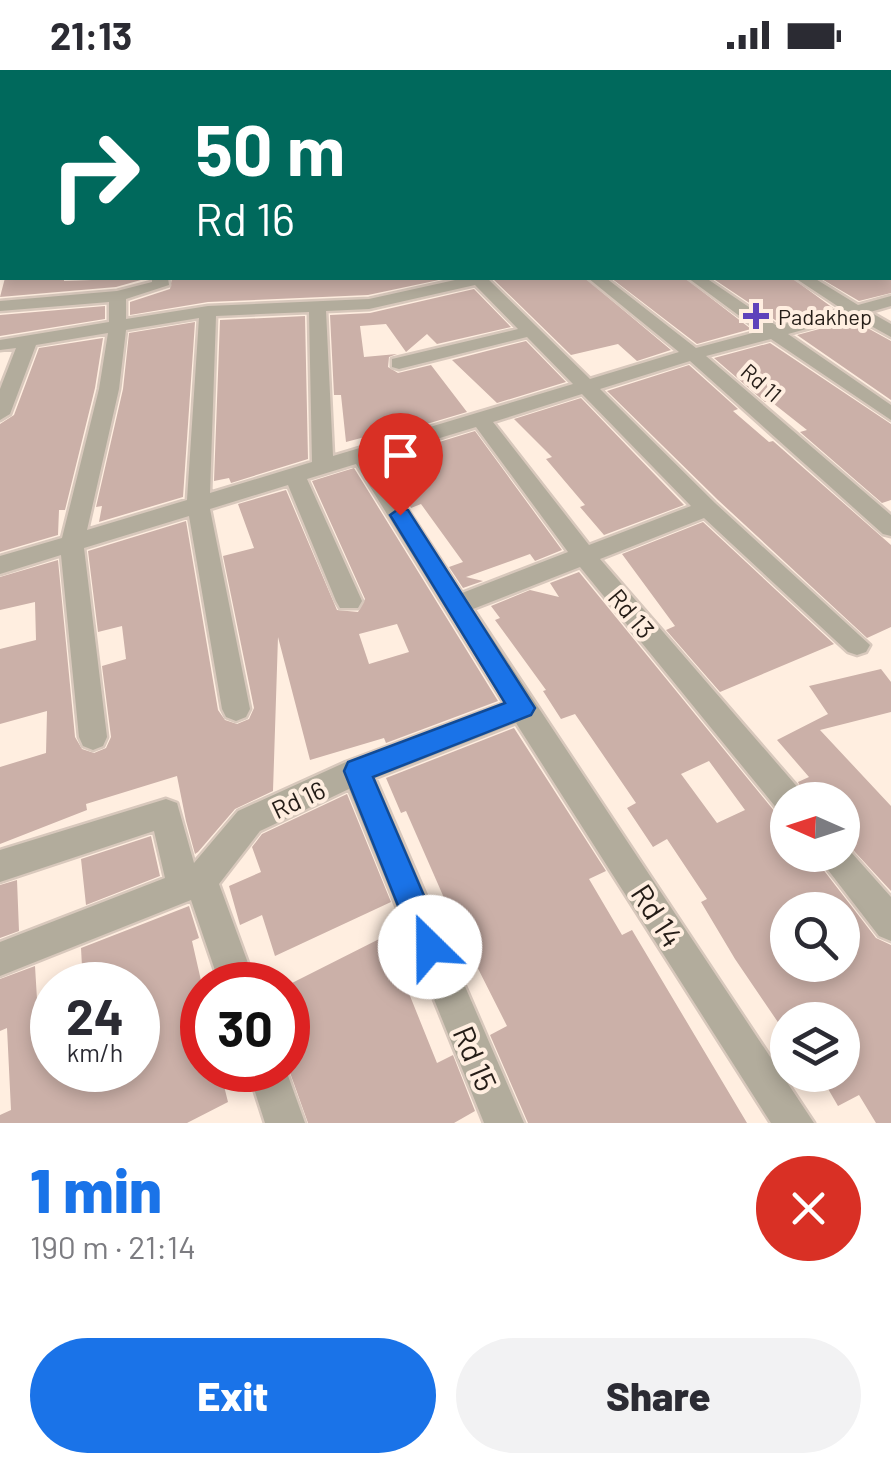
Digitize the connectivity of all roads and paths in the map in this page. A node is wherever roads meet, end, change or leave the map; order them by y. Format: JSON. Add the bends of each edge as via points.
{"nodes":[{"id":1,"x":160,"y":280,"type":"edge"},
{"id":2,"x":470,"y":280,"type":"edge"},
{"id":3,"x":480,"y":280,"type":"edge"},
{"id":4,"x":599,"y":280,"type":"edge"},
{"id":5,"x":699,"y":280,"type":"edge"},
{"id":6,"x":806,"y":280,"type":"edge"},
{"id":7,"x":117,"y":296,"type":"junction"},
{"id":8,"x":891,"y":300,"type":"edge"},
{"id":9,"x":0,"y":306,"type":"edge"},
{"id":10,"x":317,"y":308,"type":"junction"},
{"id":11,"x":208,"y":311,"type":"junction"},
{"id":12,"x":858,"y":312,"type":"junction"},
{"id":13,"x":118,"y":326,"type":"junction"},
{"id":14,"x":530,"y":331,"type":"junction"},
{"id":15,"x":891,"y":332,"type":"edge"},
{"id":16,"x":777,"y":334,"type":"junction"},
{"id":17,"x":28,"y":341,"type":"junction"},
{"id":18,"x":0,"y":345,"type":"edge"},
{"id":19,"x":693,"y":354,"type":"junction"},
{"id":20,"x":398,"y":363,"type":"dead end"},
{"id":21,"x":585,"y":387,"type":"junction"},
{"id":22,"x":0,"y":414,"type":"edge"},
{"id":23,"x":891,"y":414,"type":"edge"},
{"id":24,"x":481,"y":420,"type":"junction"},
{"id":25,"x":361,"y":455,"type":"junction"},
{"id":26,"x":323,"y":465,"type":"junction"},
{"id":27,"x":294,"y":474,"type":"junction"},
{"id":28,"x":198,"y":503,"type":"junction"},
{"id":29,"x":708,"y":508,"type":"junction"},
{"id":30,"x":891,"y":528,"type":"edge"},
{"id":31,"x":72,"y":544,"type":"junction"},
{"id":32,"x":585,"y":557,"type":"junction"},
{"id":33,"x":0,"y":564,"type":"edge"},
{"id":34,"x":349,"y":601,"type":"dead end"},
{"id":35,"x":459,"y":604,"type":"junction"},
{"id":36,"x":857,"y":645,"type":"dead end"},
{"id":37,"x":236,"y":708,"type":"dead end"},
{"id":38,"x":522,"y":708,"type":"junction"},
{"id":39,"x":93,"y":737,"type":"dead end"},
{"id":40,"x":357,"y":771,"type":"junction"},
{"id":41,"x":774,"y":782,"type":"edge"},
{"id":42,"x":0,"y":866,"type":"edge"},
{"id":43,"x":850,"y":872,"type":"edge"},
{"id":44,"x":192,"y":884,"type":"junction"},
{"id":45,"x":891,"y":924,"type":"edge"},
{"id":46,"x":0,"y":960,"type":"edge"},
{"id":47,"x":228,"y":962,"type":"edge"},
{"id":48,"x":274,"y":1092,"type":"edge"},
{"id":49,"x":285,"y":1123,"type":"edge"},
{"id":50,"x":504,"y":1123,"type":"edge"},
{"id":51,"x":794,"y":1123,"type":"edge"}],
"edges":[{"from":1,"to":7,"type":"street"},
{"from":2,"to":10,"type":"street","via":[[369,304]]},
{"from":3,"to":14,"type":"street"},
{"from":4,"to":19,"type":"street","name":"Rd 11"},
{"from":5,"to":16,"type":"street"},
{"from":6,"to":12,"type":"street"},
{"from":7,"to":9,"type":"street"},
{"from":7,"to":13,"type":"street"},
{"from":8,"to":12,"type":"street"},
{"from":10,"to":11,"type":"street"},
{"from":10,"to":26,"type":"street"},
{"from":11,"to":13,"type":"street"},
{"from":11,"to":28,"type":"street"},
{"from":12,"to":15,"type":"street"},
{"from":12,"to":16,"type":"street"},
{"from":13,"to":17,"type":"street"},
{"from":13,"to":31,"type":"street"},
{"from":14,"to":20,"type":"street"},
{"from":14,"to":21,"type":"street"},
{"from":16,"to":19,"type":"street"},
{"from":16,"to":23,"type":"street"},
{"from":17,"to":18,"type":"street"},
{"from":17,"to":22,"type":"street"},
{"from":19,"to":21,"type":"street"},
{"from":19,"to":30,"type":"street","name":"Rd 11"},
{"from":21,"to":24,"type":"street"},
{"from":21,"to":29,"type":"street"},
{"from":24,"to":25,"type":"street"},
{"from":24,"to":32,"type":"street","name":"Rd 13"},
{"from":25,"to":26,"type":"street"},
{"from":25,"to":35,"type":"street"},
{"from":26,"to":27,"type":"street"},
{"from":27,"to":28,"type":"street"},
{"from":27,"to":34,"type":"street"},
{"from":28,"to":31,"type":"street"},
{"from":28,"to":37,"type":"street"},
{"from":29,"to":32,"type":"street"},
{"from":29,"to":36,"type":"street"},
{"from":31,"to":33,"type":"street"},
{"from":31,"to":39,"type":"street"},
{"from":32,"to":35,"type":"street"},
{"from":32,"to":41,"type":"street","name":"Rd 13"},
{"from":35,"to":38,"type":"street"},
{"from":38,"to":40,"type":"street","name":"Rd 16"},
{"from":38,"to":51,"type":"street","name":"Rd 14"},
{"from":40,"to":44,"type":"street","name":"Rd 16","via":[[249,821]]},
{"from":40,"to":50,"type":"street","name":"Rd 15"},
{"from":42,"to":44,"type":"street","via":[[166,813]]},
{"from":43,"to":45,"type":"street"},
{"from":44,"to":46,"type":"street"},
{"from":44,"to":47,"type":"street"},
{"from":48,"to":49,"type":"street"}]}
